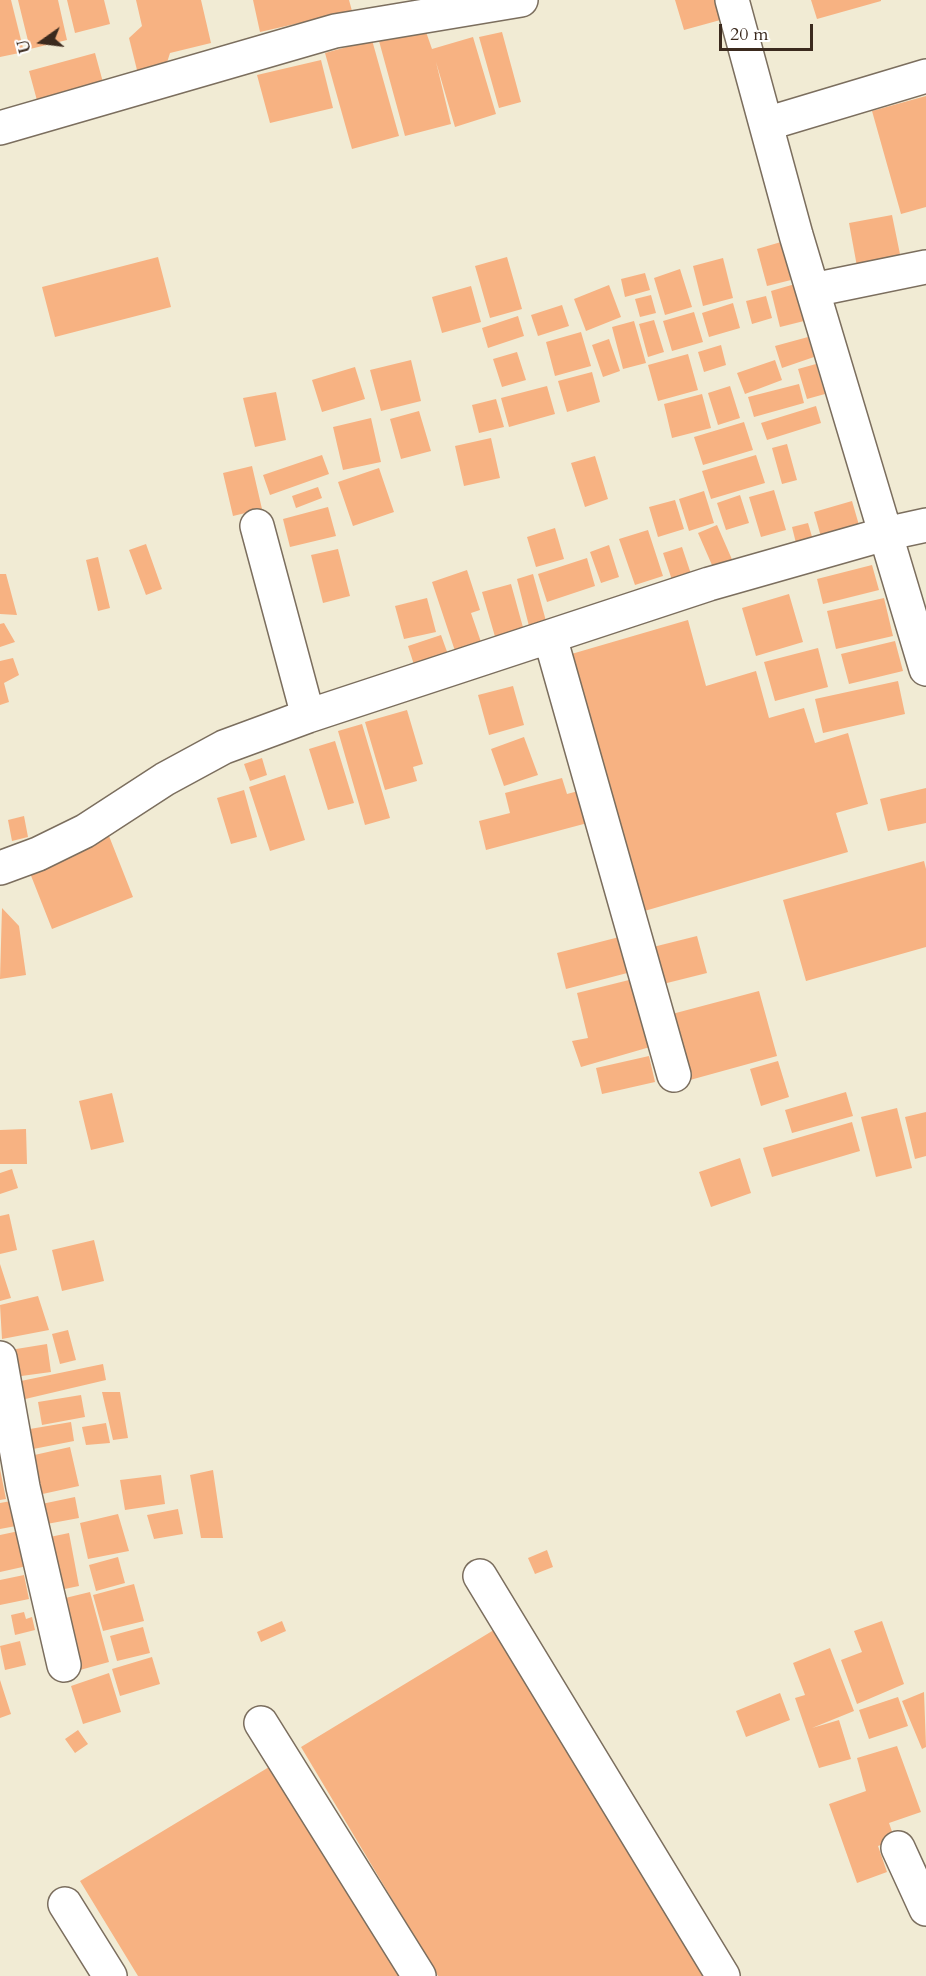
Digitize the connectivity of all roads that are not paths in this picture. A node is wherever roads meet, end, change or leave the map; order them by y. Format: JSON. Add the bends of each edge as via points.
{"nodes":[{"id":1,"x":521,"y":0,"type":"edge"},
{"id":2,"x":732,"y":0,"type":"edge"},
{"id":3,"x":926,"y":76,"type":"edge"},
{"id":4,"x":766,"y":124,"type":"junction"},
{"id":5,"x":0,"y":128,"type":"edge"},
{"id":6,"x":926,"y":267,"type":"edge"},
{"id":7,"x":813,"y":290,"type":"junction"},
{"id":8,"x":926,"y":525,"type":"edge"},
{"id":9,"x":257,"y":526,"type":"dead end"},
{"id":10,"x":885,"y":534,"type":"junction"},
{"id":11,"x":550,"y":638,"type":"junction"},
{"id":12,"x":926,"y":669,"type":"edge"},
{"id":13,"x":308,"y":716,"type":"junction"},
{"id":14,"x":0,"y":868,"type":"edge"},
{"id":15,"x":675,"y":1075,"type":"dead end"},
{"id":16,"x":0,"y":1358,"type":"edge"},
{"id":17,"x":480,"y":1576,"type":"dead end"},
{"id":18,"x":64,"y":1665,"type":"dead end"},
{"id":19,"x":261,"y":1723,"type":"dead end"},
{"id":20,"x":898,"y":1848,"type":"dead end"},
{"id":21,"x":65,"y":1904,"type":"dead end"},
{"id":22,"x":926,"y":1909,"type":"edge"},
{"id":23,"x":110,"y":1976,"type":"edge"},
{"id":24,"x":418,"y":1976,"type":"edge"},
{"id":25,"x":723,"y":1976,"type":"edge"}],
"edges":[{"from":1,"to":5,"type":"street","via":[[335,31]]},
{"from":2,"to":4,"type":"street"},
{"from":3,"to":4,"type":"street"},
{"from":4,"to":7,"type":"street"},
{"from":6,"to":7,"type":"street"},
{"from":7,"to":10,"type":"street"},
{"from":8,"to":10,"type":"street"},
{"from":9,"to":13,"type":"street"},
{"from":10,"to":11,"type":"street","via":[[709,584]]},
{"from":10,"to":12,"type":"street"},
{"from":11,"to":13,"type":"street"},
{"from":11,"to":15,"type":"street"},
{"from":13,"to":14,"type":"street","via":[[224,747],[165,779],[85,831]]},
{"from":16,"to":18,"type":"street","via":[[26,1498]]},
{"from":17,"to":25,"type":"street"},
{"from":19,"to":24,"type":"street"},
{"from":20,"to":22,"type":"street"},
{"from":21,"to":23,"type":"street"}]}
